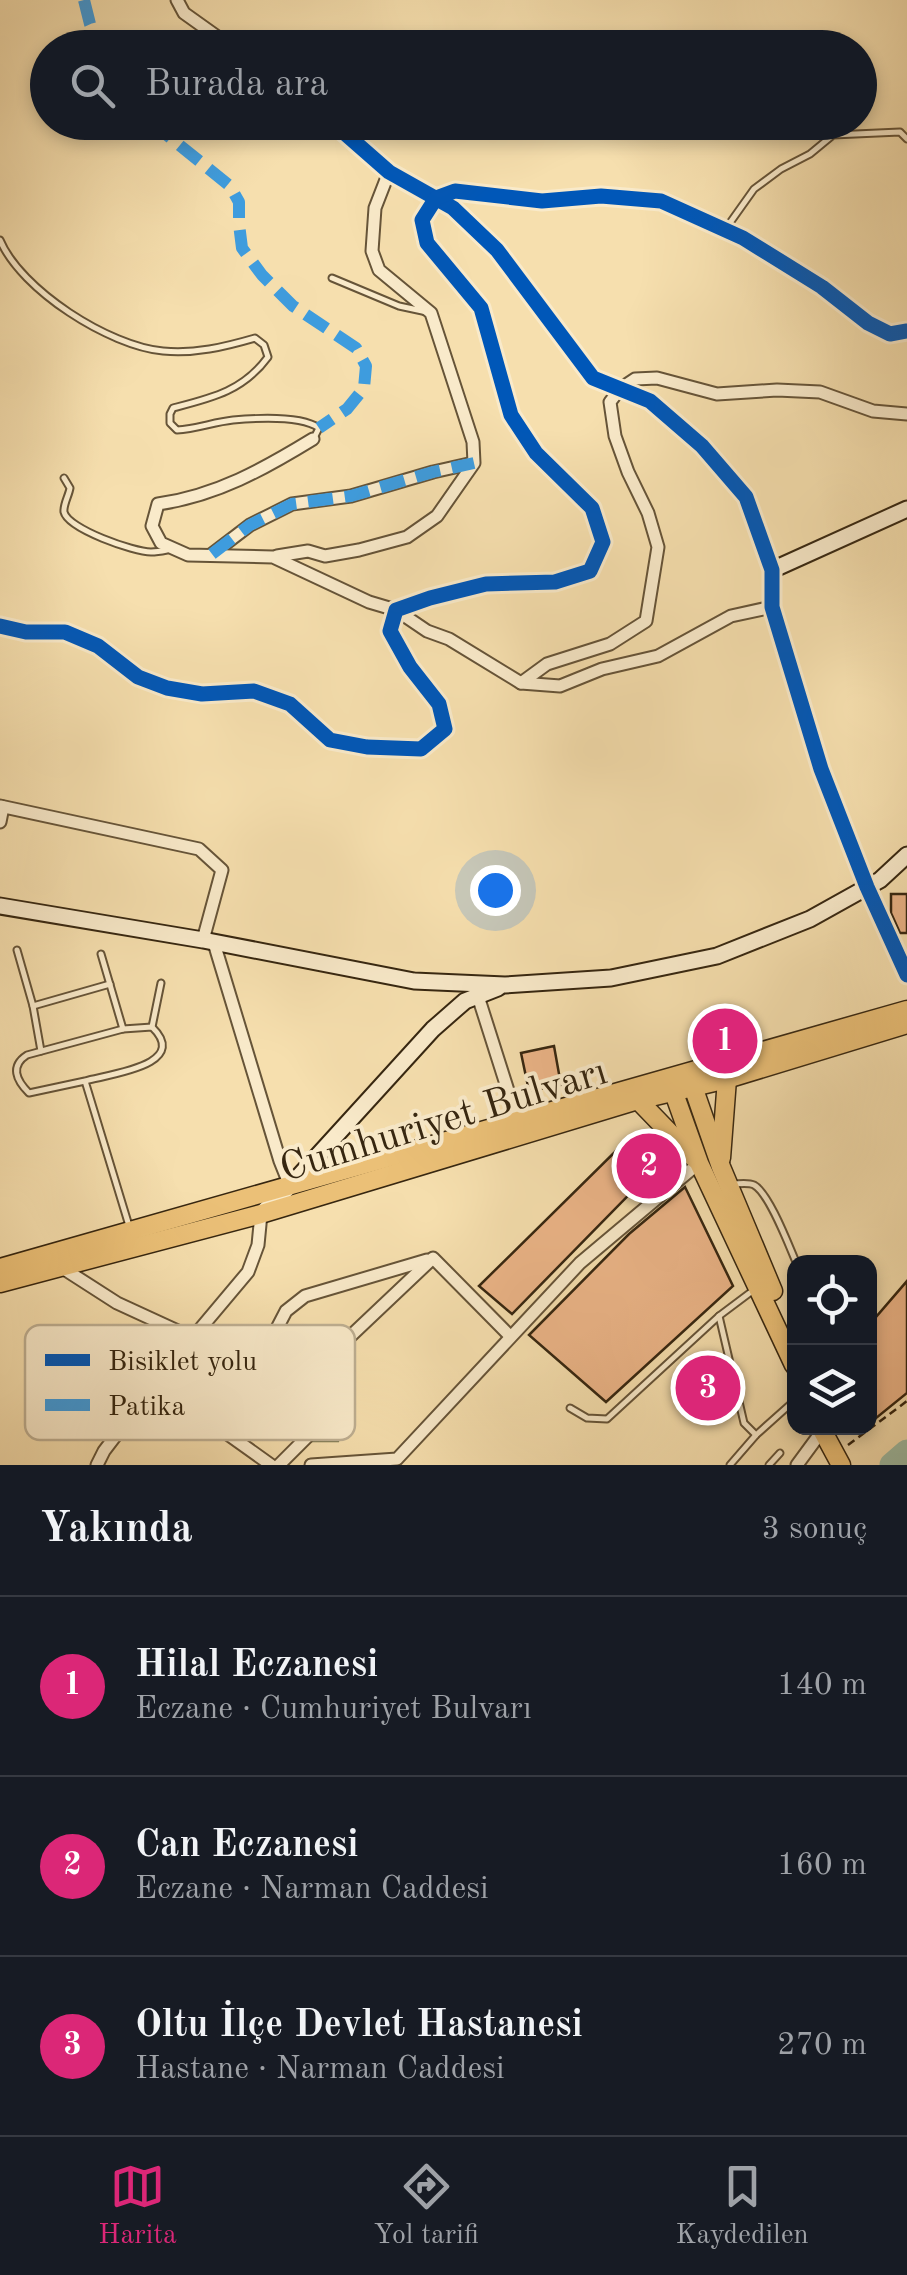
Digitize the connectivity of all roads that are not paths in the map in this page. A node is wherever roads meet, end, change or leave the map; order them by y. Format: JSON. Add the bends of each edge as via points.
{"nodes":[{"id":1,"x":178,"y":0,"type":"edge"},
{"id":2,"x":207,"y":30,"type":"edge"},
{"id":3,"x":877,"y":133,"type":"edge"},
{"id":4,"x":907,"y":139,"type":"edge"},
{"id":5,"x":353,"y":140,"type":"edge"},
{"id":6,"x":827,"y":140,"type":"edge"},
{"id":7,"x":390,"y":172,"type":"junction"},
{"id":8,"x":436,"y":198,"type":"junction"},
{"id":9,"x":725,"y":230,"type":"junction"},
{"id":10,"x":0,"y":240,"type":"edge"},
{"id":11,"x":332,"y":278,"type":"dead end"},
{"id":12,"x":431,"y":312,"type":"junction"},
{"id":13,"x":907,"y":331,"type":"edge"},
{"id":14,"x":620,"y":389,"type":"junction"},
{"id":15,"x":907,"y":414,"type":"edge"},
{"id":16,"x":314,"y":439,"type":"joint"},
{"id":17,"x":474,"y":463,"type":"junction"},
{"id":18,"x":64,"y":478,"type":"dead end"},
{"id":19,"x":907,"y":510,"type":"edge"},
{"id":20,"x":175,"y":549,"type":"junction"},
{"id":21,"x":212,"y":554,"type":"junction"},
{"id":22,"x":273,"y":557,"type":"junction"},
{"id":23,"x":772,"y":570,"type":"junction"},
{"id":24,"x":772,"y":607,"type":"junction"},
{"id":25,"x":396,"y":610,"type":"junction"},
{"id":26,"x":0,"y":626,"type":"edge"},
{"id":27,"x":521,"y":682,"type":"junction"},
{"id":28,"x":2,"y":807,"type":"edge"},
{"id":29,"x":0,"y":822,"type":"edge"},
{"id":30,"x":907,"y":855,"type":"edge"},
{"id":31,"x":866,"y":887,"type":"junction"},
{"id":32,"x":0,"y":906,"type":"edge"},
{"id":33,"x":208,"y":942,"type":"junction"},
{"id":34,"x":17,"y":950,"type":"dead end"},
{"id":35,"x":101,"y":954,"type":"dead end"},
{"id":36,"x":907,"y":975,"type":"edge"},
{"id":37,"x":161,"y":983,"type":"dead end"},
{"id":38,"x":110,"y":984,"type":"junction"},
{"id":39,"x":476,"y":990,"type":"junction"},
{"id":40,"x":32,"y":1006,"type":"junction"},
{"id":41,"x":907,"y":1010,"type":"edge"},
{"id":42,"x":907,"y":1024,"type":"edge"},
{"id":43,"x":152,"y":1027,"type":"junction"},
{"id":44,"x":123,"y":1029,"type":"junction"},
{"id":45,"x":42,"y":1051,"type":"junction"},
{"id":46,"x":726,"y":1079,"type":"junction"},
{"id":47,"x":691,"y":1080,"type":"junction"},
{"id":48,"x":85,"y":1082,"type":"junction"},
{"id":49,"x":672,"y":1086,"type":"junction"},
{"id":50,"x":638,"y":1100,"type":"junction"},
{"id":51,"x":518,"y":1122,"type":"junction"},
{"id":52,"x":699,"y":1163,"type":"junction"},
{"id":53,"x":724,"y":1175,"type":"junction"},
{"id":54,"x":290,"y":1186,"type":"junction"},
{"id":55,"x":261,"y":1214,"type":"junction"},
{"id":56,"x":131,"y":1232,"type":"junction"},
{"id":57,"x":793,"y":1255,"type":"edge"},
{"id":58,"x":433,"y":1258,"type":"junction"},
{"id":59,"x":61,"y":1267,"type":"junction"},
{"id":60,"x":0,"y":1268,"type":"edge"},
{"id":61,"x":0,"y":1283,"type":"edge"},
{"id":62,"x":758,"y":1287,"type":"junction"},
{"id":63,"x":719,"y":1316,"type":"junction"},
{"id":64,"x":165,"y":1325,"type":"edge"},
{"id":65,"x":204,"y":1325,"type":"edge"},
{"id":66,"x":279,"y":1325,"type":"edge"},
{"id":67,"x":787,"y":1327,"type":"edge"},
{"id":68,"x":355,"y":1332,"type":"edge"},
{"id":69,"x":510,"y":1336,"type":"junction"},
{"id":70,"x":787,"y":1350,"type":"edge"},
{"id":71,"x":787,"y":1407,"type":"edge"},
{"id":72,"x":570,"y":1408,"type":"dead end"},
{"id":73,"x":756,"y":1435,"type":"junction"},
{"id":74,"x":820,"y":1435,"type":"edge"},
{"id":75,"x":826,"y":1435,"type":"edge"},
{"id":76,"x":112,"y":1440,"type":"edge"},
{"id":77,"x":236,"y":1440,"type":"edge"},
{"id":78,"x":304,"y":1440,"type":"edge"},
{"id":79,"x":780,"y":1453,"type":"dead end"},
{"id":80,"x":841,"y":1454,"type":"edge"},
{"id":81,"x":401,"y":1462,"type":"edge"},
{"id":82,"x":97,"y":1465,"type":"edge"},
{"id":83,"x":271,"y":1465,"type":"edge"},
{"id":84,"x":279,"y":1465,"type":"edge"},
{"id":85,"x":311,"y":1465,"type":"edge"},
{"id":86,"x":730,"y":1465,"type":"edge"},
{"id":87,"x":769,"y":1465,"type":"edge"},
{"id":88,"x":797,"y":1465,"type":"edge"}],
"edges":[{"from":1,"to":2,"type":"street"},
{"from":3,"to":4,"type":"lane","via":[[900,132]]},
{"from":5,"to":7,"type":"street"},
{"from":6,"to":9,"type":"lane","via":[[754,189]]},
{"from":7,"to":8,"type":"street"},
{"from":7,"to":12,"type":"street","via":[[375,208],[372,251],[378,270]]},
{"from":8,"to":9,"type":"street","via":[[455,190],[542,202],[601,196],[661,202]]},
{"from":8,"to":14,"type":"street","via":[[497,250],[593,378]]},
{"from":8,"to":25,"type":"street","via":[[422,220],[427,243],[481,308],[511,415],[536,453],[592,508],[603,542],[590,571],[555,582],[486,584]]},
{"from":9,"to":13,"type":"street","via":[[822,287],[868,323],[890,334]]},
{"from":10,"to":16,"type":"lane","via":[[47,297],[134,346],[205,352],[255,338],[264,345],[268,356],[258,370],[222,395],[173,408],[170,424],[177,430],[231,420],[298,420],[319,428]]},
{"from":11,"to":12,"type":"lane"},
{"from":12,"to":17,"type":"street"},
{"from":14,"to":15,"type":"street","via":[[635,379],[656,378],[717,394],[820,392],[873,411]]},
{"from":14,"to":23,"type":"street","via":[[650,401],[746,497]]},
{"from":14,"to":27,"type":"street","via":[[610,402],[615,436],[658,547],[646,620],[610,644],[546,664]]},
{"from":16,"to":20,"type":"street","via":[[221,488],[158,504],[152,526],[161,543]]},
{"from":17,"to":21,"type":"street","via":[[351,496],[292,504]]},
{"from":17,"to":22,"type":"street","via":[[436,516],[407,538],[324,556],[308,551]]},
{"from":18,"to":20,"type":"lane","via":[[70,488],[65,515],[76,526],[149,553]]},
{"from":19,"to":23,"type":"street"},
{"from":20,"to":21,"type":"street"},
{"from":21,"to":22,"type":"street"},
{"from":22,"to":25,"type":"street"},
{"from":23,"to":24,"type":"street"},
{"from":24,"to":27,"type":"street","via":[[731,616],[658,656],[560,686]]},
{"from":24,"to":31,"type":"street","via":[[821,769]]},
{"from":25,"to":26,"type":"street","via":[[390,631],[438,704],[445,729],[422,749],[330,740],[290,704],[254,691],[167,688],[65,632]]},
{"from":25,"to":27,"type":"street"},
{"from":28,"to":29,"type":"street"},
{"from":28,"to":33,"type":"street","via":[[198,849],[222,870]]},
{"from":30,"to":31,"type":"street"},
{"from":31,"to":36,"type":"street"},
{"from":31,"to":39,"type":"street","via":[[810,919],[717,956],[611,978]]},
{"from":32,"to":33,"type":"street"},
{"from":33,"to":39,"type":"street"},
{"from":33,"to":54,"type":"street"},
{"from":34,"to":40,"type":"lane"},
{"from":35,"to":38,"type":"lane"},
{"from":37,"to":43,"type":"lane"},
{"from":38,"to":40,"type":"lane"},
{"from":38,"to":44,"type":"lane"},
{"from":39,"to":51,"type":"street"},
{"from":39,"to":54,"type":"street"},
{"from":40,"to":45,"type":"lane"},
{"from":41,"to":47,"type":"main road","name":"Cumhuriyet Bulvarı"},
{"from":42,"to":46,"type":"main road","name":"Cumhuriyet Bulvarı"},
{"from":43,"to":44,"type":"lane"},
{"from":43,"to":48,"type":"lane","via":[[161,1036],[159,1058]]},
{"from":44,"to":45,"type":"lane"},
{"from":45,"to":48,"type":"lane","via":[[18,1061],[20,1084],[29,1093]]},
{"from":46,"to":47,"type":"main road","name":"Cumhuriyet Bulvarı"},
{"from":46,"to":53,"type":"main road"},
{"from":47,"to":49,"type":"main road","name":"Cumhuriyet Bulvarı"},
{"from":47,"to":53,"type":"main road"},
{"from":48,"to":56,"type":"lane"},
{"from":49,"to":50,"type":"main road","name":"Cumhuriyet Bulvarı"},
{"from":49,"to":51,"type":"main road","name":"Cumhuriyet Bulvarı"},
{"from":49,"to":52,"type":"main road"},
{"from":50,"to":52,"type":"main road"},
{"from":50,"to":55,"type":"main road","name":"Cumhuriyet Bulvarı"},
{"from":51,"to":54,"type":"main road","name":"Cumhuriyet Bulvarı"},
{"from":52,"to":62,"type":"main road"},
{"from":52,"to":69,"type":"street","via":[[580,1263]]},
{"from":53,"to":57,"type":"lane","via":[[761,1190]]},
{"from":53,"to":67,"type":"main road"},
{"from":54,"to":55,"type":"street"},
{"from":54,"to":56,"type":"main road","name":"Cumhuriyet Bulvarı"},
{"from":55,"to":59,"type":"main road","name":"Cumhuriyet Bulvarı"},
{"from":55,"to":65,"type":"street","via":[[248,1272]]},
{"from":56,"to":60,"type":"main road","name":"Cumhuriyet Bulvarı"},
{"from":58,"to":66,"type":"street","via":[[306,1296]]},
{"from":58,"to":68,"type":"street"},
{"from":58,"to":69,"type":"street"},
{"from":59,"to":61,"type":"main road","name":"Cumhuriyet Bulvarı"},
{"from":59,"to":64,"type":"street"},
{"from":62,"to":63,"type":"lane"},
{"from":62,"to":70,"type":"main road"},
{"from":63,"to":72,"type":"lane","via":[[607,1419]]},
{"from":63,"to":73,"type":"lane","via":[[744,1424]]},
{"from":69,"to":81,"type":"street"},
{"from":71,"to":73,"type":"lane"},
{"from":73,"to":86,"type":"lane"},
{"from":74,"to":88,"type":"street"},
{"from":75,"to":80,"type":"main road"},
{"from":76,"to":82,"type":"street"},
{"from":77,"to":83,"type":"street"},
{"from":78,"to":84,"type":"street"},
{"from":79,"to":87,"type":"lane"},
{"from":81,"to":85,"type":"street"}]}
